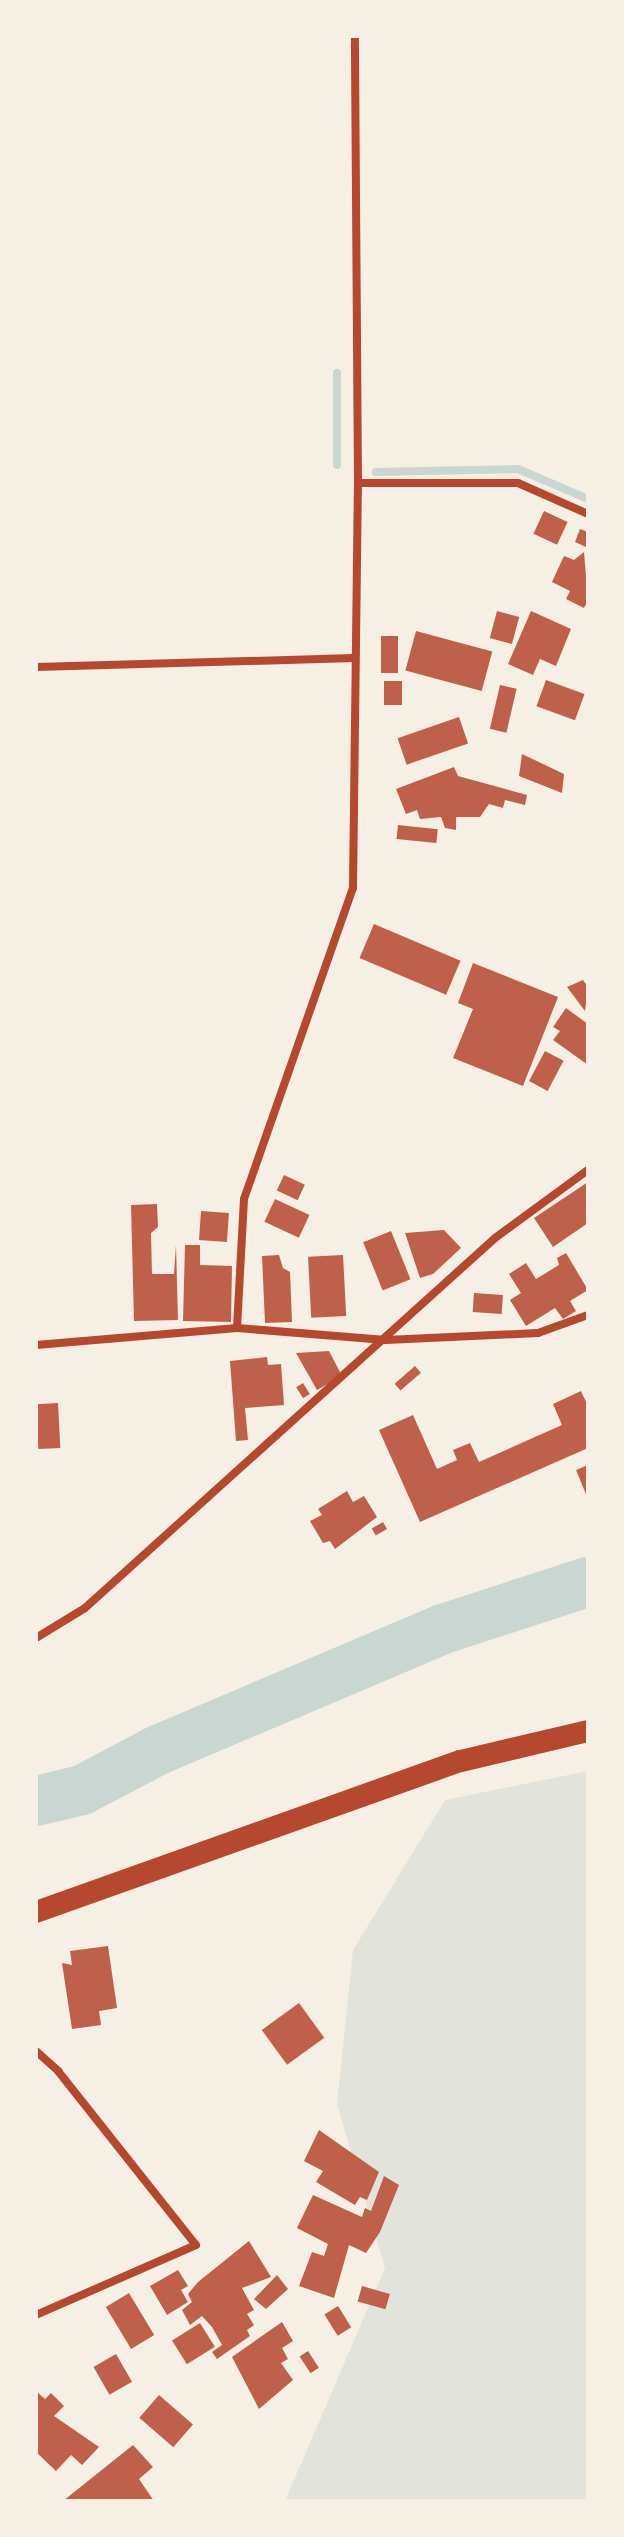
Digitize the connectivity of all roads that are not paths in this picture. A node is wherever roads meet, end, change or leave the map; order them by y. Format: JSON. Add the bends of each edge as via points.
{"nodes":[{"id":1,"x":355,"y":36,"type":"edge"},
{"id":2,"x":358,"y":483,"type":"junction"},
{"id":3,"x":588,"y":514,"type":"edge"},
{"id":4,"x":354,"y":658,"type":"junction"},
{"id":5,"x":36,"y":667,"type":"edge"},
{"id":6,"x":588,"y":1170,"type":"edge"},
{"id":7,"x":588,"y":1315,"type":"edge"},
{"id":8,"x":237,"y":1328,"type":"junction"},
{"id":9,"x":386,"y":1340,"type":"junction"},
{"id":10,"x":36,"y":1345,"type":"edge"},
{"id":11,"x":36,"y":1638,"type":"edge"},
{"id":12,"x":588,"y":1731,"type":"edge"},
{"id":13,"x":36,"y":1912,"type":"edge"},
{"id":14,"x":36,"y":2051,"type":"edge"},
{"id":15,"x":36,"y":2315,"type":"edge"}],
"edges":[{"from":1,"to":2,"type":"street"},
{"from":2,"to":3,"type":"street","via":[[518,483]]},
{"from":2,"to":4,"type":"street"},
{"from":4,"to":5,"type":"street"},
{"from":4,"to":8,"type":"street","via":[[353,888],[244,1199]]},
{"from":6,"to":9,"type":"street","via":[[495,1238]]},
{"from":7,"to":9,"type":"street","via":[[538,1333]]},
{"from":8,"to":9,"type":"street"},
{"from":8,"to":10,"type":"street"},
{"from":9,"to":11,"type":"street","via":[[85,1608]]},
{"from":12,"to":13,"type":"highway","via":[[461,1761]]},
{"from":14,"to":15,"type":"street","via":[[58,2071],[196,2245]]}]}
